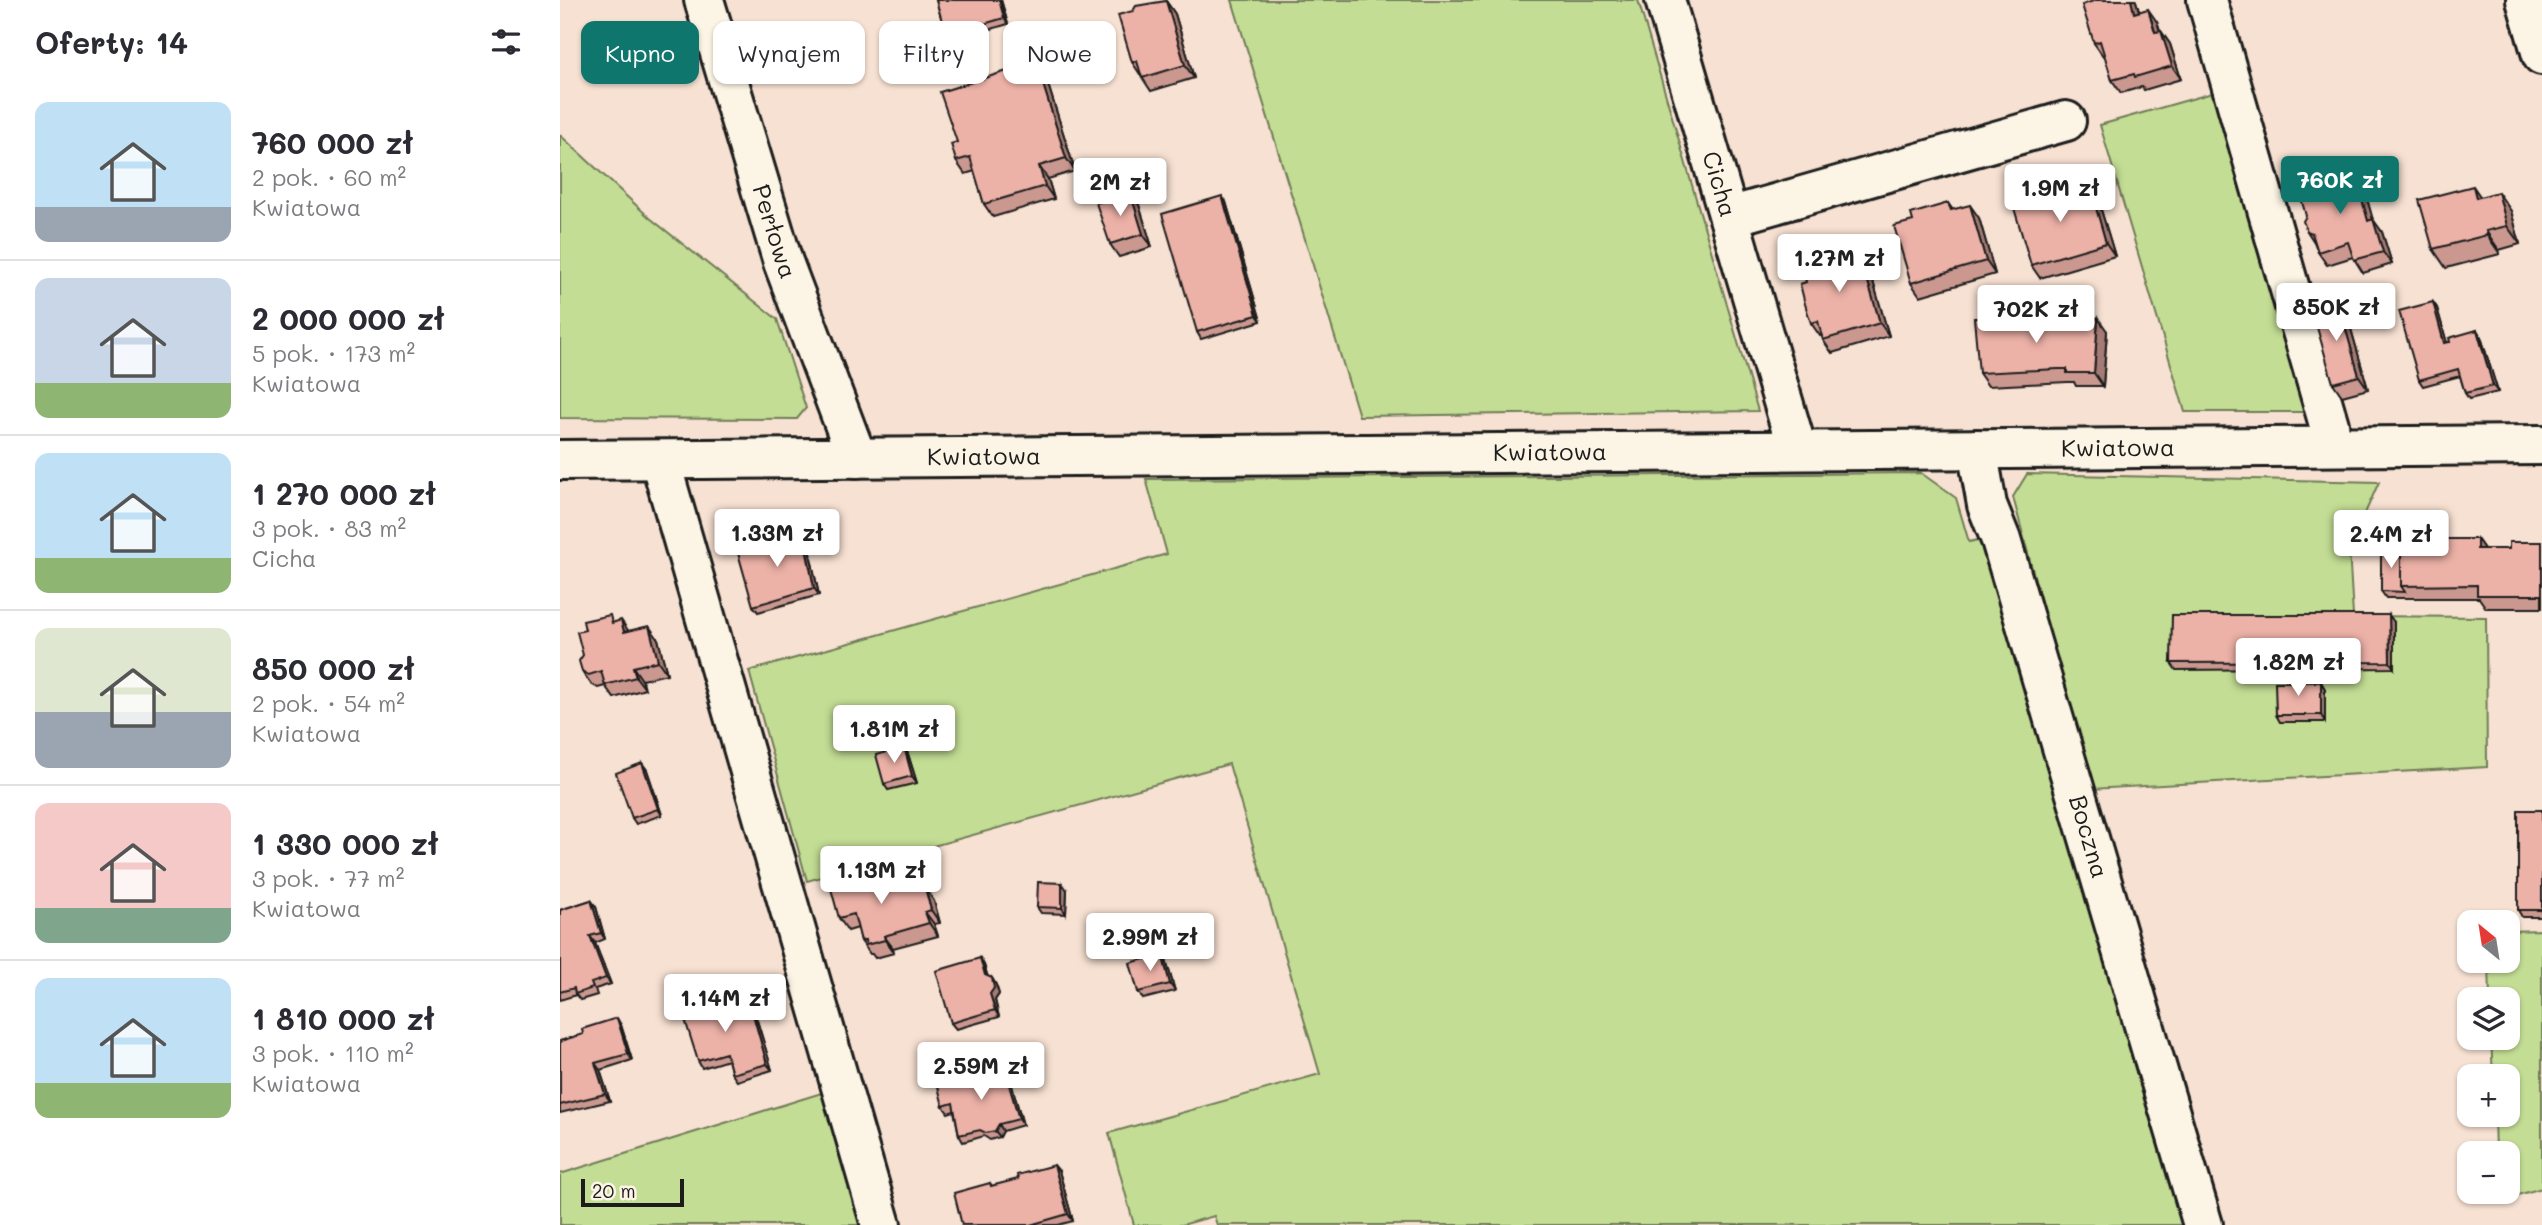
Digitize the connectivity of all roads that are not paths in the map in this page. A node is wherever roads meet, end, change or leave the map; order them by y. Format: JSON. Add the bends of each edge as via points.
{"nodes":[{"id":1,"x":704,"y":0,"type":"edge"},
{"id":2,"x":1665,"y":0,"type":"edge"},
{"id":3,"x":2207,"y":0,"type":"edge"},
{"id":4,"x":2525,"y":0,"type":"edge"},
{"id":5,"x":2542,"y":55,"type":"edge"},
{"id":6,"x":2066,"y":121,"type":"dead end"},
{"id":7,"x":1729,"y":217,"type":"junction"},
{"id":8,"x":2542,"y":445,"type":"edge"},
{"id":9,"x":2332,"y":446,"type":"junction"},
{"id":10,"x":1797,"y":449,"type":"junction"},
{"id":11,"x":1977,"y":449,"type":"junction"},
{"id":12,"x":857,"y":458,"type":"junction"},
{"id":13,"x":560,"y":460,"type":"edge"},
{"id":14,"x":660,"y":460,"type":"junction"},
{"id":15,"x":881,"y":1225,"type":"edge"},
{"id":16,"x":2203,"y":1225,"type":"edge"}],
"edges":[{"from":1,"to":12,"type":"street","name":"Perłowa","via":[[783,262]]},
{"from":2,"to":7,"type":"street","name":"Cicha"},
{"from":3,"to":9,"type":"street"},
{"from":4,"to":5,"type":"street"},
{"from":6,"to":7,"type":"street"},
{"from":7,"to":10,"type":"street","name":"Cicha"},
{"from":8,"to":9,"type":"street","name":"Kwiatowa"},
{"from":9,"to":11,"type":"street","name":"Kwiatowa"},
{"from":10,"to":11,"type":"street","name":"Kwiatowa"},
{"from":10,"to":12,"type":"street","name":"Kwiatowa"},
{"from":11,"to":16,"type":"street","name":"Boczna","via":[[1987,505]]},
{"from":12,"to":14,"type":"street","name":"Kwiatowa"},
{"from":13,"to":14,"type":"street","name":"Kwiatowa"},
{"from":14,"to":15,"type":"street"}]}
